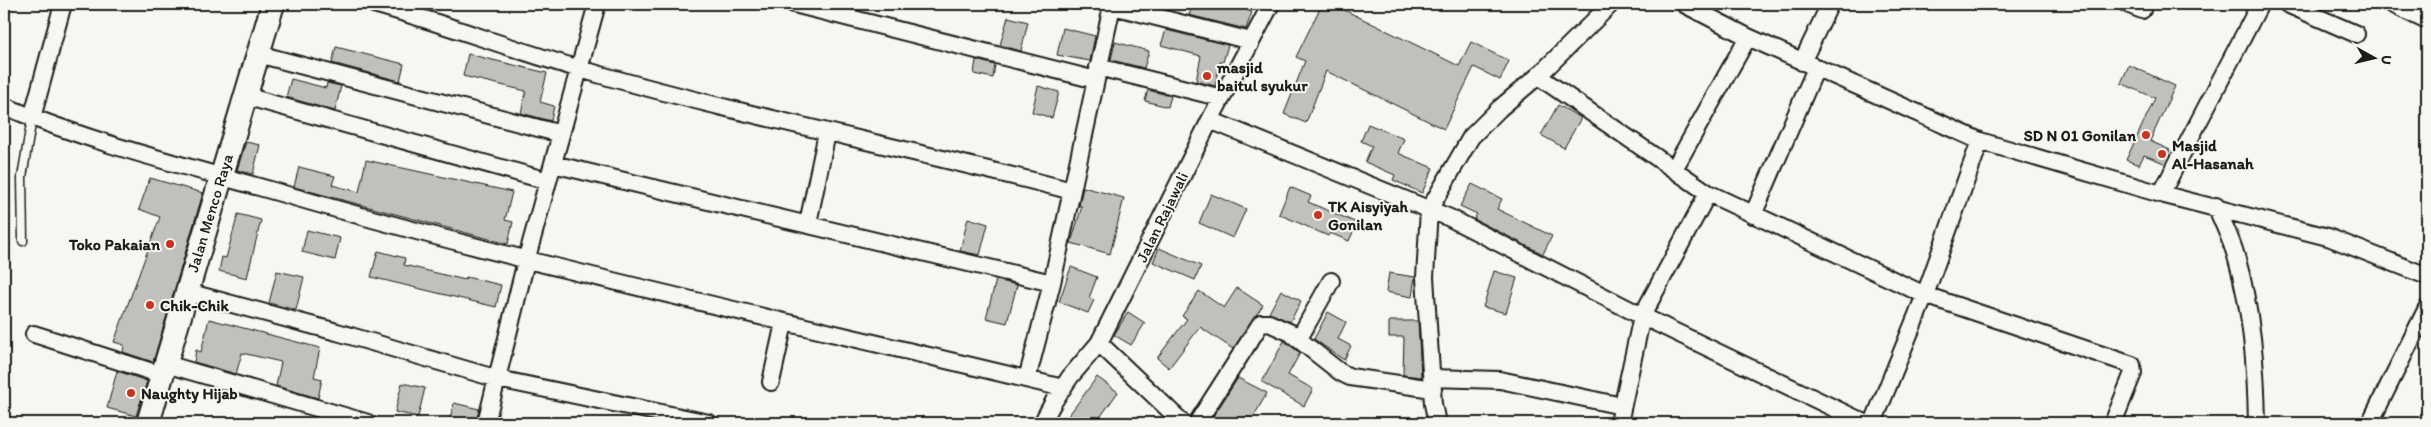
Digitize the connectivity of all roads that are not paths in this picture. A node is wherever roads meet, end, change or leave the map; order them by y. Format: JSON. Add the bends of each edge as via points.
{"nodes":[{"id":1,"x":63,"y":4,"type":"edge"},
{"id":2,"x":273,"y":4,"type":"edge"},
{"id":3,"x":374,"y":4,"type":"edge"},
{"id":4,"x":597,"y":4,"type":"edge"},
{"id":5,"x":794,"y":4,"type":"edge"},
{"id":6,"x":1270,"y":4,"type":"edge"},
{"id":7,"x":1611,"y":4,"type":"edge"},
{"id":8,"x":1684,"y":4,"type":"edge"},
{"id":9,"x":1830,"y":4,"type":"edge"},
{"id":10,"x":2260,"y":4,"type":"edge"},
{"id":11,"x":2287,"y":4,"type":"edge"},
{"id":12,"x":2392,"y":4,"type":"edge"},
{"id":13,"x":1108,"y":5,"type":"edge"},
{"id":14,"x":2427,"y":21,"type":"edge"},
{"id":15,"x":2356,"y":34,"type":"dead end"},
{"id":16,"x":1748,"y":37,"type":"junction"},
{"id":17,"x":1251,"y":41,"type":"junction"},
{"id":18,"x":258,"y":54,"type":"junction"},
{"id":19,"x":1809,"y":65,"type":"junction"},
{"id":20,"x":579,"y":69,"type":"junction"},
{"id":21,"x":1097,"y":73,"type":"junction"},
{"id":22,"x":1538,"y":76,"type":"junction"},
{"id":23,"x":245,"y":96,"type":"junction"},
{"id":24,"x":1222,"y":98,"type":"junction"},
{"id":25,"x":4,"y":106,"type":"edge"},
{"id":26,"x":32,"y":118,"type":"junction"},
{"id":27,"x":1210,"y":120,"type":"junction"},
{"id":28,"x":827,"y":133,"type":"junction"},
{"id":29,"x":561,"y":134,"type":"junction"},
{"id":30,"x":1980,"y":141,"type":"junction"},
{"id":31,"x":553,"y":164,"type":"junction"},
{"id":32,"x":1674,"y":170,"type":"junction"},
{"id":33,"x":222,"y":176,"type":"junction"},
{"id":34,"x":548,"y":181,"type":"junction"},
{"id":35,"x":1072,"y":191,"type":"junction"},
{"id":36,"x":1708,"y":194,"type":"junction"},
{"id":37,"x":2161,"y":194,"type":"junction"},
{"id":38,"x":2216,"y":206,"type":"junction"},
{"id":39,"x":1430,"y":210,"type":"junction"},
{"id":40,"x":1754,"y":215,"type":"junction"},
{"id":41,"x":808,"y":223,"type":"junction"},
{"id":42,"x":23,"y":240,"type":"dead end"},
{"id":43,"x":526,"y":261,"type":"junction"},
{"id":44,"x":2427,"y":276,"type":"edge"},
{"id":45,"x":1330,"y":281,"type":"dead end"},
{"id":46,"x":1052,"y":283,"type":"junction"},
{"id":47,"x":187,"y":292,"type":"junction"},
{"id":48,"x":1925,"y":295,"type":"junction"},
{"id":49,"x":2427,"y":308,"type":"edge"},
{"id":50,"x":1642,"y":316,"type":"junction"},
{"id":51,"x":784,"y":323,"type":"junction"},
{"id":52,"x":34,"y":334,"type":"dead end"},
{"id":53,"x":1293,"y":335,"type":"junction"},
{"id":54,"x":1099,"y":343,"type":"junction"},
{"id":55,"x":164,"y":370,"type":"junction"},
{"id":56,"x":498,"y":379,"type":"junction"},
{"id":57,"x":1027,"y":379,"type":"junction"},
{"id":58,"x":771,"y":382,"type":"dead end"},
{"id":59,"x":1432,"y":384,"type":"junction"},
{"id":60,"x":1063,"y":388,"type":"junction"},
{"id":61,"x":1622,"y":406,"type":"junction"},
{"id":62,"x":148,"y":423,"type":"edge"},
{"id":63,"x":368,"y":423,"type":"edge"},
{"id":64,"x":486,"y":423,"type":"edge"},
{"id":65,"x":710,"y":423,"type":"edge"},
{"id":66,"x":1042,"y":423,"type":"edge"},
{"id":67,"x":1183,"y":423,"type":"edge"},
{"id":68,"x":1197,"y":423,"type":"edge"},
{"id":69,"x":1437,"y":423,"type":"edge"},
{"id":70,"x":1618,"y":423,"type":"edge"},
{"id":71,"x":1864,"y":423,"type":"edge"},
{"id":72,"x":1872,"y":423,"type":"edge"},
{"id":73,"x":2113,"y":423,"type":"edge"},
{"id":74,"x":2257,"y":423,"type":"edge"},
{"id":75,"x":2370,"y":423,"type":"edge"}],
"edges":[{"from":1,"to":26,"type":"street"},
{"from":2,"to":18,"type":"main road","name":"Jalan Menco Raya"},
{"from":3,"to":20,"type":"street"},
{"from":4,"to":20,"type":"street"},
{"from":5,"to":21,"type":"street"},
{"from":6,"to":17,"type":"street","name":"Jalan Rajawali"},
{"from":7,"to":22,"type":"street"},
{"from":8,"to":16,"type":"street"},
{"from":9,"to":19,"type":"street"},
{"from":10,"to":37,"type":"street"},
{"from":11,"to":15,"type":"street"},
{"from":12,"to":14,"type":"street"},
{"from":13,"to":17,"type":"street"},
{"from":13,"to":21,"type":"street"},
{"from":16,"to":19,"type":"street"},
{"from":16,"to":32,"type":"street"},
{"from":17,"to":24,"type":"street","name":"Jalan Rajawali"},
{"from":18,"to":23,"type":"main road","name":"Jalan Menco Raya"},
{"from":18,"to":29,"type":"street"},
{"from":19,"to":30,"type":"street"},
{"from":19,"to":40,"type":"street"},
{"from":20,"to":28,"type":"street"},
{"from":20,"to":29,"type":"street"},
{"from":21,"to":24,"type":"street"},
{"from":21,"to":35,"type":"street"},
{"from":22,"to":32,"type":"street"},
{"from":22,"to":39,"type":"street","via":[[1471,137]]},
{"from":23,"to":33,"type":"main road","name":"Jalan Menco Raya"},
{"from":23,"to":34,"type":"street"},
{"from":24,"to":27,"type":"street","name":"Jalan Rajawali"},
{"from":25,"to":26,"type":"street"},
{"from":26,"to":33,"type":"street","via":[[119,149]]},
{"from":26,"to":42,"type":"lane","via":[[22,177]]},
{"from":27,"to":39,"type":"street"},
{"from":27,"to":54,"type":"street","name":"Jalan Rajawali"},
{"from":28,"to":35,"type":"street","via":[[946,158]]},
{"from":28,"to":41,"type":"street"},
{"from":29,"to":31,"type":"street"},
{"from":30,"to":37,"type":"street"},
{"from":30,"to":48,"type":"street"},
{"from":31,"to":34,"type":"street"},
{"from":31,"to":41,"type":"street"},
{"from":32,"to":36,"type":"street"},
{"from":33,"to":43,"type":"street"},
{"from":33,"to":47,"type":"main road","name":"Jalan Menco Raya"},
{"from":34,"to":43,"type":"street"},
{"from":35,"to":46,"type":"street"},
{"from":36,"to":40,"type":"street"},
{"from":36,"to":50,"type":"street"},
{"from":37,"to":38,"type":"street"},
{"from":38,"to":44,"type":"street","via":[[2328,237]]},
{"from":38,"to":74,"type":"street","via":[[2236,254],[2245,291],[2256,375]]},
{"from":39,"to":50,"type":"street"},
{"from":39,"to":59,"type":"street","via":[[1425,277]]},
{"from":40,"to":48,"type":"street"},
{"from":41,"to":46,"type":"street"},
{"from":43,"to":51,"type":"street"},
{"from":43,"to":56,"type":"street"},
{"from":45,"to":53,"type":"street","via":[[1302,333]]},
{"from":46,"to":57,"type":"street"},
{"from":47,"to":55,"type":"main road","name":"Jalan Menco Raya"},
{"from":47,"to":56,"type":"street"},
{"from":48,"to":72,"type":"street"},
{"from":48,"to":73,"type":"street","via":[[2132,365],[2133,373]]},
{"from":49,"to":75,"type":"street"},
{"from":50,"to":61,"type":"street"},
{"from":50,"to":71,"type":"street"},
{"from":51,"to":57,"type":"street"},
{"from":51,"to":58,"type":"street"},
{"from":52,"to":55,"type":"street"},
{"from":53,"to":59,"type":"street","via":[[1350,377]]},
{"from":53,"to":68,"type":"street","via":[[1269,323],[1261,324]]},
{"from":54,"to":60,"type":"street","name":"Jalan Rajawali"},
{"from":54,"to":67,"type":"street"},
{"from":55,"to":62,"type":"main road","name":"Jalan Menco Raya"},
{"from":55,"to":63,"type":"street"},
{"from":56,"to":64,"type":"street"},
{"from":56,"to":65,"type":"street"},
{"from":57,"to":60,"type":"street"},
{"from":59,"to":61,"type":"street","via":[[1500,380]]},
{"from":59,"to":69,"type":"street"},
{"from":60,"to":66,"type":"street","name":"Jalan Rajawali"},
{"from":61,"to":70,"type":"street"}]}
